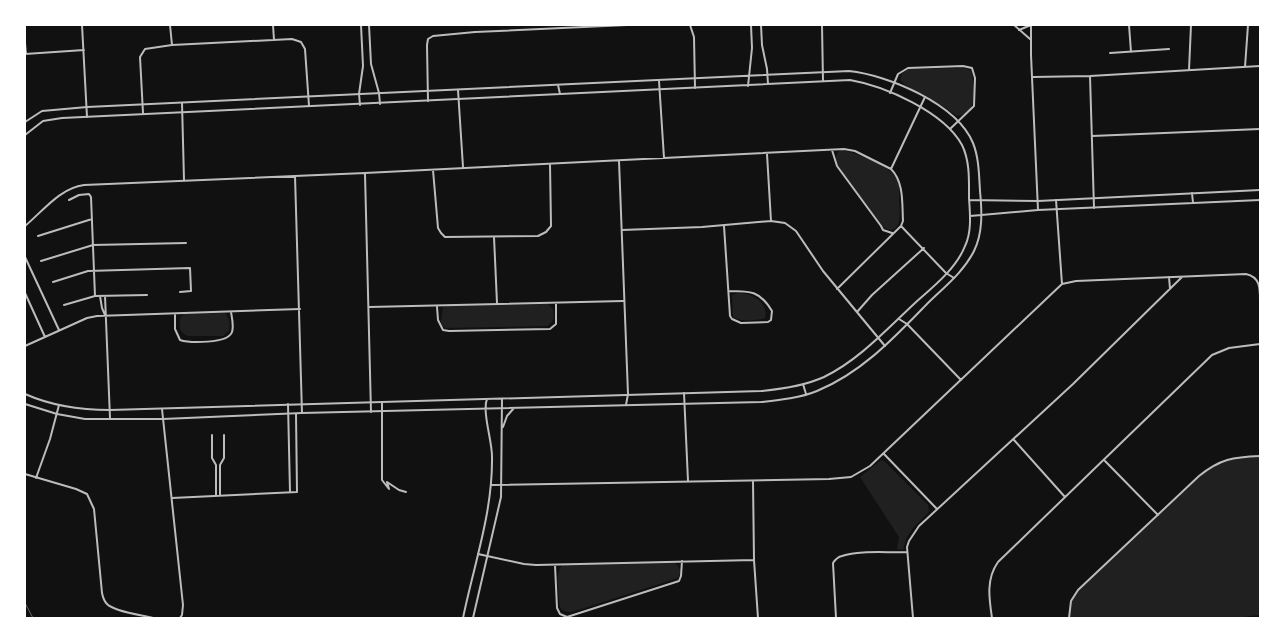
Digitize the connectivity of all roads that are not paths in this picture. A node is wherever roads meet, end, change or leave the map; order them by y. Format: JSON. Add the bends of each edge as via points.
{"nodes":[{"id":1,"x":82,"y":25,"type":"edge"},
{"id":2,"x":170,"y":25,"type":"edge"},
{"id":3,"x":273,"y":25,"type":"edge"},
{"id":4,"x":361,"y":25,"type":"edge"},
{"id":5,"x":369,"y":25,"type":"edge"},
{"id":6,"x":528,"y":25,"type":"edge"},
{"id":7,"x":627,"y":25,"type":"edge"},
{"id":8,"x":690,"y":25,"type":"edge"},
{"id":9,"x":751,"y":25,"type":"edge"},
{"id":10,"x":761,"y":25,"type":"edge"},
{"id":11,"x":822,"y":25,"type":"edge"},
{"id":12,"x":1014,"y":25,"type":"edge"},
{"id":13,"x":1031,"y":25,"type":"edge"},
{"id":14,"x":1129,"y":25,"type":"edge"},
{"id":15,"x":1191,"y":25,"type":"edge"},
{"id":16,"x":1248,"y":25,"type":"edge"},
{"id":17,"x":589,"y":26,"type":"edge"},
{"id":18,"x":529,"y":30,"type":"junction"},
{"id":19,"x":1019,"y":30,"type":"junction"},
{"id":20,"x":1030,"y":39,"type":"junction"},
{"id":21,"x":274,"y":40,"type":"junction"},
{"id":22,"x":25,"y":43,"type":"edge"},
{"id":23,"x":172,"y":45,"type":"junction"},
{"id":24,"x":1169,"y":49,"type":"dead end"},
{"id":25,"x":84,"y":50,"type":"junction"},
{"id":26,"x":1131,"y":52,"type":"junction"},
{"id":27,"x":1110,"y":53,"type":"dead end"},
{"id":28,"x":25,"y":54,"type":"edge"},
{"id":29,"x":1260,"y":66,"type":"edge"},
{"id":30,"x":1245,"y":67,"type":"junction"},
{"id":31,"x":1189,"y":70,"type":"junction"},
{"id":32,"x":822,"y":72,"type":"junction"},
{"id":33,"x":768,"y":75,"type":"junction"},
{"id":34,"x":748,"y":76,"type":"junction"},
{"id":35,"x":1090,"y":76,"type":"junction"},
{"id":36,"x":1033,"y":77,"type":"junction"},
{"id":37,"x":694,"y":78,"type":"junction"},
{"id":38,"x":658,"y":81,"type":"junction"},
{"id":39,"x":823,"y":81,"type":"junction"},
{"id":40,"x":893,"y":84,"type":"junction"},
{"id":41,"x":558,"y":85,"type":"junction"},
{"id":42,"x":768,"y":85,"type":"junction"},
{"id":43,"x":748,"y":86,"type":"junction"},
{"id":44,"x":695,"y":88,"type":"junction"},
{"id":45,"x":659,"y":89,"type":"junction"},
{"id":46,"x":458,"y":90,"type":"junction"},
{"id":47,"x":428,"y":91,"type":"junction"},
{"id":48,"x":379,"y":93,"type":"junction"},
{"id":49,"x":890,"y":93,"type":"junction"},
{"id":50,"x":359,"y":94,"type":"junction"},
{"id":51,"x":560,"y":94,"type":"junction"},
{"id":52,"x":308,"y":97,"type":"junction"},
{"id":53,"x":925,"y":97,"type":"junction"},
{"id":54,"x":459,"y":99,"type":"junction"},
{"id":55,"x":428,"y":101,"type":"junction"},
{"id":56,"x":182,"y":103,"type":"junction"},
{"id":57,"x":143,"y":104,"type":"junction"},
{"id":58,"x":380,"y":104,"type":"junction"},
{"id":59,"x":360,"y":105,"type":"junction"},
{"id":60,"x":309,"y":106,"type":"junction"},
{"id":61,"x":87,"y":107,"type":"junction"},
{"id":62,"x":920,"y":107,"type":"junction"},
{"id":63,"x":182,"y":112,"type":"junction"},
{"id":64,"x":143,"y":114,"type":"junction"},
{"id":65,"x":87,"y":117,"type":"junction"},
{"id":66,"x":958,"y":121,"type":"junction"},
{"id":67,"x":25,"y":122,"type":"edge"},
{"id":68,"x":950,"y":129,"type":"junction"},
{"id":69,"x":1260,"y":129,"type":"edge"},
{"id":70,"x":25,"y":135,"type":"edge"},
{"id":71,"x":1092,"y":136,"type":"junction"},
{"id":72,"x":831,"y":149,"type":"junction"},
{"id":73,"x":766,"y":154,"type":"junction"},
{"id":74,"x":664,"y":158,"type":"junction"},
{"id":75,"x":619,"y":161,"type":"junction"},
{"id":76,"x":550,"y":164,"type":"junction"},
{"id":77,"x":463,"y":168,"type":"junction"},
{"id":78,"x":891,"y":169,"type":"junction"},
{"id":79,"x":433,"y":170,"type":"junction"},
{"id":80,"x":365,"y":173,"type":"junction"},
{"id":81,"x":295,"y":176,"type":"junction"},
{"id":82,"x":184,"y":181,"type":"junction"},
{"id":83,"x":1260,"y":190,"type":"edge"},
{"id":84,"x":1192,"y":193,"type":"junction"},
{"id":85,"x":1093,"y":198,"type":"junction"},
{"id":86,"x":69,"y":200,"type":"dead end"},
{"id":87,"x":970,"y":200,"type":"junction"},
{"id":88,"x":1038,"y":200,"type":"junction"},
{"id":89,"x":1056,"y":200,"type":"junction"},
{"id":90,"x":1260,"y":200,"type":"edge"},
{"id":91,"x":981,"y":201,"type":"junction"},
{"id":92,"x":1193,"y":203,"type":"junction"},
{"id":93,"x":1094,"y":208,"type":"junction"},
{"id":94,"x":1057,"y":209,"type":"junction"},
{"id":95,"x":1038,"y":210,"type":"junction"},
{"id":96,"x":970,"y":216,"type":"junction"},
{"id":97,"x":981,"y":216,"type":"junction"},
{"id":98,"x":92,"y":218,"type":"junction"},
{"id":99,"x":771,"y":221,"type":"junction"},
{"id":100,"x":724,"y":225,"type":"junction"},
{"id":101,"x":25,"y":226,"type":"edge"},
{"id":102,"x":901,"y":226,"type":"junction"},
{"id":103,"x":622,"y":230,"type":"junction"},
{"id":104,"x":892,"y":234,"type":"junction"},
{"id":105,"x":38,"y":236,"type":"dead end"},
{"id":106,"x":494,"y":237,"type":"junction"},
{"id":107,"x":186,"y":243,"type":"dead end"},
{"id":108,"x":93,"y":245,"type":"junction"},
{"id":109,"x":924,"y":248,"type":"junction"},
{"id":110,"x":25,"y":257,"type":"edge"},
{"id":111,"x":41,"y":261,"type":"dead end"},
{"id":112,"x":94,"y":270,"type":"junction"},
{"id":113,"x":946,"y":273,"type":"junction"},
{"id":114,"x":1182,"y":276,"type":"junction"},
{"id":115,"x":1170,"y":277,"type":"junction"},
{"id":116,"x":954,"y":278,"type":"junction"},
{"id":117,"x":53,"y":282,"type":"dead end"},
{"id":118,"x":1062,"y":284,"type":"junction"},
{"id":119,"x":837,"y":289,"type":"junction"},
{"id":120,"x":1170,"y":289,"type":"junction"},
{"id":121,"x":180,"y":292,"type":"dead end"},
{"id":122,"x":729,"y":292,"type":"junction"},
{"id":123,"x":25,"y":293,"type":"edge"},
{"id":124,"x":147,"y":295,"type":"dead end"},
{"id":125,"x":95,"y":296,"type":"junction"},
{"id":126,"x":100,"y":296,"type":"junction"},
{"id":127,"x":105,"y":296,"type":"junction"},
{"id":128,"x":623,"y":300,"type":"junction"},
{"id":129,"x":1260,"y":300,"type":"edge"},
{"id":130,"x":556,"y":303,"type":"junction"},
{"id":131,"x":497,"y":304,"type":"junction"},
{"id":132,"x":64,"y":305,"type":"dead end"},
{"id":133,"x":437,"y":306,"type":"junction"},
{"id":134,"x":368,"y":307,"type":"junction"},
{"id":135,"x":300,"y":309,"type":"junction"},
{"id":136,"x":231,"y":312,"type":"junction"},
{"id":137,"x":856,"y":313,"type":"junction"},
{"id":138,"x":175,"y":315,"type":"junction"},
{"id":139,"x":105,"y":316,"type":"junction"},
{"id":140,"x":899,"y":319,"type":"junction"},
{"id":141,"x":907,"y":324,"type":"junction"},
{"id":142,"x":60,"y":331,"type":"junction"},
{"id":143,"x":45,"y":337,"type":"junction"},
{"id":144,"x":878,"y":338,"type":"junction"},
{"id":145,"x":1260,"y":344,"type":"edge"},
{"id":146,"x":25,"y":346,"type":"edge"},
{"id":147,"x":885,"y":346,"type":"junction"},
{"id":148,"x":961,"y":380,"type":"junction"},
{"id":149,"x":803,"y":384,"type":"junction"},
{"id":150,"x":684,"y":393,"type":"junction"},
{"id":151,"x":25,"y":394,"type":"edge"},
{"id":152,"x":628,"y":394,"type":"junction"},
{"id":153,"x":806,"y":394,"type":"junction"},
{"id":154,"x":502,"y":398,"type":"junction"},
{"id":155,"x":488,"y":399,"type":"junction"},
{"id":156,"x":370,"y":402,"type":"junction"},
{"id":157,"x":382,"y":402,"type":"junction"},
{"id":158,"x":25,"y":404,"type":"edge"},
{"id":159,"x":288,"y":404,"type":"junction"},
{"id":160,"x":302,"y":404,"type":"junction"},
{"id":161,"x":684,"y":404,"type":"junction"},
{"id":162,"x":59,"y":405,"type":"junction"},
{"id":163,"x":626,"y":405,"type":"junction"},
{"id":164,"x":503,"y":408,"type":"junction"},
{"id":165,"x":514,"y":408,"type":"junction"},
{"id":166,"x":162,"y":409,"type":"junction"},
{"id":167,"x":110,"y":410,"type":"junction"},
{"id":168,"x":486,"y":410,"type":"junction"},
{"id":169,"x":371,"y":412,"type":"junction"},
{"id":170,"x":382,"y":412,"type":"junction"},
{"id":171,"x":302,"y":413,"type":"junction"},
{"id":172,"x":57,"y":414,"type":"junction"},
{"id":173,"x":289,"y":414,"type":"junction"},
{"id":174,"x":296,"y":414,"type":"junction"},
{"id":175,"x":110,"y":419,"type":"junction"},
{"id":176,"x":163,"y":419,"type":"junction"},
{"id":177,"x":502,"y":429,"type":"junction"},
{"id":178,"x":212,"y":435,"type":"dead end"},
{"id":179,"x":224,"y":435,"type":"dead end"},
{"id":180,"x":1014,"y":440,"type":"junction"},
{"id":181,"x":884,"y":454,"type":"junction"},
{"id":182,"x":1260,"y":456,"type":"edge"},
{"id":183,"x":1105,"y":460,"type":"junction"},
{"id":184,"x":25,"y":474,"type":"edge"},
{"id":185,"x":36,"y":478,"type":"junction"},
{"id":186,"x":752,"y":480,"type":"junction"},
{"id":187,"x":688,"y":481,"type":"junction"},
{"id":188,"x":491,"y":485,"type":"junction"},
{"id":189,"x":502,"y":485,"type":"junction"},
{"id":190,"x":290,"y":492,"type":"junction"},
{"id":191,"x":406,"y":492,"type":"dead end"},
{"id":192,"x":220,"y":495,"type":"junction"},
{"id":193,"x":216,"y":496,"type":"junction"},
{"id":194,"x":1065,"y":497,"type":"junction"},
{"id":195,"x":172,"y":498,"type":"junction"},
{"id":196,"x":937,"y":509,"type":"junction"},
{"id":197,"x":1158,"y":515,"type":"junction"},
{"id":198,"x":907,"y":552,"type":"junction"},
{"id":199,"x":478,"y":554,"type":"junction"},
{"id":200,"x":488,"y":556,"type":"junction"},
{"id":201,"x":754,"y":560,"type":"junction"},
{"id":202,"x":682,"y":561,"type":"junction"},
{"id":203,"x":555,"y":564,"type":"junction"},
{"id":204,"x":25,"y":604,"type":"edge"},
{"id":205,"x":33,"y":618,"type":"edge"},
{"id":206,"x":153,"y":618,"type":"edge"},
{"id":207,"x":180,"y":618,"type":"edge"},
{"id":208,"x":463,"y":618,"type":"edge"},
{"id":209,"x":473,"y":618,"type":"edge"},
{"id":210,"x":758,"y":618,"type":"edge"},
{"id":211,"x":836,"y":618,"type":"edge"},
{"id":212,"x":913,"y":618,"type":"edge"},
{"id":213,"x":992,"y":618,"type":"edge"},
{"id":214,"x":1069,"y":618,"type":"edge"}],
"edges":[{"from":1,"to":25,"type":"street"},
{"from":2,"to":23,"type":"street"},
{"from":3,"to":21,"type":"street"},
{"from":4,"to":50,"type":"street","via":[[363,66]]},
{"from":5,"to":48,"type":"street","via":[[371,64]]},
{"from":6,"to":18,"type":"street"},
{"from":7,"to":17,"type":"street"},
{"from":8,"to":37,"type":"street","via":[[694,37]]},
{"from":9,"to":34,"type":"street"},
{"from":10,"to":33,"type":"street"},
{"from":11,"to":32,"type":"street"},
{"from":12,"to":19,"type":"street"},
{"from":13,"to":19,"type":"street"},
{"from":13,"to":20,"type":"street"},
{"from":14,"to":26,"type":"street"},
{"from":15,"to":31,"type":"street"},
{"from":16,"to":30,"type":"street"},
{"from":17,"to":18,"type":"street"},
{"from":18,"to":47,"type":"street","via":[[430,37],[427,45]]},
{"from":19,"to":20,"type":"street"},
{"from":20,"to":36,"type":"street"},
{"from":21,"to":23,"type":"street"},
{"from":21,"to":52,"type":"street","via":[[295,40],[304,45]]},
{"from":22,"to":28,"type":"street"},
{"from":23,"to":57,"type":"street","via":[[149,47],[141,53]]},
{"from":24,"to":26,"type":"street"},
{"from":25,"to":28,"type":"street"},
{"from":25,"to":61,"type":"street"},
{"from":26,"to":27,"type":"street"},
{"from":29,"to":30,"type":"street"},
{"from":30,"to":31,"type":"street"},
{"from":31,"to":35,"type":"street"},
{"from":32,"to":33,"type":"street"},
{"from":32,"to":39,"type":"street"},
{"from":32,"to":40,"type":"street","via":[[859,72]]},
{"from":33,"to":34,"type":"street"},
{"from":33,"to":42,"type":"street"},
{"from":34,"to":37,"type":"street"},
{"from":34,"to":43,"type":"street"},
{"from":35,"to":36,"type":"street"},
{"from":35,"to":71,"type":"street"},
{"from":36,"to":88,"type":"street"},
{"from":37,"to":38,"type":"street"},
{"from":37,"to":44,"type":"street"},
{"from":38,"to":41,"type":"street"},
{"from":38,"to":45,"type":"street"},
{"from":39,"to":42,"type":"street"},
{"from":39,"to":49,"type":"street","via":[[862,82]]},
{"from":40,"to":49,"type":"street"},
{"from":40,"to":53,"type":"street"},
{"from":40,"to":66,"type":"street","via":[[898,74],[908,68],[972,68],[974,106]]},
{"from":41,"to":46,"type":"street"},
{"from":41,"to":51,"type":"street"},
{"from":42,"to":43,"type":"street"},
{"from":43,"to":44,"type":"street"},
{"from":44,"to":45,"type":"street"},
{"from":45,"to":51,"type":"street"},
{"from":45,"to":74,"type":"street"},
{"from":46,"to":47,"type":"street"},
{"from":46,"to":54,"type":"street"},
{"from":47,"to":48,"type":"street"},
{"from":47,"to":55,"type":"street"},
{"from":48,"to":50,"type":"street"},
{"from":48,"to":58,"type":"street"},
{"from":49,"to":62,"type":"street"},
{"from":50,"to":52,"type":"street"},
{"from":50,"to":59,"type":"street"},
{"from":51,"to":54,"type":"street"},
{"from":52,"to":56,"type":"street"},
{"from":52,"to":60,"type":"street"},
{"from":53,"to":62,"type":"street"},
{"from":53,"to":66,"type":"street"},
{"from":54,"to":55,"type":"street"},
{"from":54,"to":77,"type":"street"},
{"from":55,"to":58,"type":"street"},
{"from":56,"to":57,"type":"street"},
{"from":56,"to":63,"type":"street"},
{"from":57,"to":61,"type":"street"},
{"from":57,"to":64,"type":"street"},
{"from":58,"to":59,"type":"street"},
{"from":59,"to":60,"type":"street"},
{"from":60,"to":63,"type":"street"},
{"from":61,"to":65,"type":"street"},
{"from":61,"to":67,"type":"street","via":[[46,110]]},
{"from":62,"to":68,"type":"street"},
{"from":62,"to":78,"type":"street"},
{"from":63,"to":64,"type":"street"},
{"from":63,"to":82,"type":"street"},
{"from":64,"to":65,"type":"street"},
{"from":65,"to":70,"type":"street","via":[[46,120]]},
{"from":66,"to":68,"type":"street"},
{"from":66,"to":91,"type":"street","via":[[976,152]]},
{"from":68,"to":87,"type":"street","via":[[966,154]]},
{"from":69,"to":71,"type":"street"},
{"from":71,"to":85,"type":"street"},
{"from":72,"to":73,"type":"street"},
{"from":72,"to":78,"type":"street","via":[[849,149]]},
{"from":72,"to":104,"type":"street","via":[[837,166],[853,189],[880,226]]},
{"from":73,"to":74,"type":"street"},
{"from":73,"to":99,"type":"street"},
{"from":74,"to":75,"type":"street"},
{"from":75,"to":76,"type":"street"},
{"from":75,"to":103,"type":"street"},
{"from":76,"to":77,"type":"street"},
{"from":76,"to":106,"type":"street","via":[[549,230],[538,236]]},
{"from":77,"to":79,"type":"street"},
{"from":78,"to":102,"type":"street","via":[[900,183]]},
{"from":79,"to":80,"type":"street"},
{"from":79,"to":106,"type":"street","via":[[441,234],[445,237]]},
{"from":80,"to":81,"type":"street"},
{"from":80,"to":134,"type":"street"},
{"from":81,"to":82,"type":"street"},
{"from":81,"to":135,"type":"street"},
{"from":82,"to":101,"type":"street","via":[[77,186],[63,193]]},
{"from":83,"to":84,"type":"street"},
{"from":84,"to":85,"type":"street"},
{"from":84,"to":92,"type":"street"},
{"from":85,"to":89,"type":"street"},
{"from":85,"to":93,"type":"street"},
{"from":86,"to":98,"type":"street","via":[[79,195],[91,195]]},
{"from":87,"to":91,"type":"street"},
{"from":87,"to":96,"type":"street"},
{"from":88,"to":89,"type":"street"},
{"from":88,"to":91,"type":"street"},
{"from":88,"to":95,"type":"street"},
{"from":89,"to":94,"type":"street"},
{"from":90,"to":92,"type":"street"},
{"from":91,"to":97,"type":"street"},
{"from":92,"to":93,"type":"street"},
{"from":93,"to":94,"type":"street"},
{"from":94,"to":95,"type":"street"},
{"from":94,"to":118,"type":"street"},
{"from":95,"to":97,"type":"street"},
{"from":96,"to":97,"type":"street"},
{"from":96,"to":113,"type":"street","via":[[966,246]]},
{"from":97,"to":116,"type":"street","via":[[975,250]]},
{"from":98,"to":105,"type":"street"},
{"from":98,"to":108,"type":"street"},
{"from":99,"to":100,"type":"street"},
{"from":99,"to":119,"type":"street","via":[[793,228]]},
{"from":100,"to":103,"type":"street"},
{"from":100,"to":122,"type":"street"},
{"from":102,"to":104,"type":"street"},
{"from":102,"to":109,"type":"street"},
{"from":103,"to":128,"type":"street"},
{"from":104,"to":119,"type":"street"},
{"from":106,"to":131,"type":"street"},
{"from":107,"to":108,"type":"street"},
{"from":108,"to":111,"type":"street"},
{"from":108,"to":112,"type":"street"},
{"from":109,"to":113,"type":"street"},
{"from":109,"to":137,"type":"street"},
{"from":110,"to":142,"type":"street"},
{"from":112,"to":117,"type":"street"},
{"from":112,"to":121,"type":"street","via":[[190,268],[191,291]]},
{"from":112,"to":125,"type":"street"},
{"from":113,"to":116,"type":"street"},
{"from":113,"to":140,"type":"street"},
{"from":114,"to":115,"type":"street"},
{"from":114,"to":120,"type":"street"},
{"from":114,"to":129,"type":"street","via":[[1251,275],[1260,286]]},
{"from":115,"to":118,"type":"street"},
{"from":115,"to":120,"type":"street"},
{"from":116,"to":141,"type":"street"},
{"from":118,"to":148,"type":"street"},
{"from":119,"to":137,"type":"street"},
{"from":120,"to":180,"type":"street"},
{"from":122,"to":122,"type":"street","via":[[733,321],[771,320],[772,311],[758,294]]},
{"from":123,"to":143,"type":"street"},
{"from":124,"to":127,"type":"street"},
{"from":125,"to":126,"type":"street"},
{"from":125,"to":132,"type":"street"},
{"from":126,"to":127,"type":"street"},
{"from":126,"to":139,"type":"street"},
{"from":127,"to":139,"type":"street"},
{"from":128,"to":130,"type":"street"},
{"from":128,"to":152,"type":"street"},
{"from":130,"to":131,"type":"street"},
{"from":130,"to":133,"type":"street","via":[[556,324],[550,329],[443,330]]},
{"from":131,"to":133,"type":"street"},
{"from":133,"to":134,"type":"street"},
{"from":134,"to":156,"type":"street"},
{"from":135,"to":136,"type":"street"},
{"from":135,"to":160,"type":"street"},
{"from":136,"to":138,"type":"street"},
{"from":136,"to":138,"type":"street","via":[[229,336],[210,341],[180,340],[175,329]]},
{"from":137,"to":144,"type":"street"},
{"from":138,"to":139,"type":"street"},
{"from":139,"to":142,"type":"street","via":[[93,317]]},
{"from":139,"to":167,"type":"street"},
{"from":140,"to":141,"type":"street"},
{"from":140,"to":144,"type":"street"},
{"from":141,"to":147,"type":"street"},
{"from":141,"to":148,"type":"street"},
{"from":142,"to":143,"type":"street"},
{"from":143,"to":146,"type":"street"},
{"from":144,"to":147,"type":"street"},
{"from":144,"to":149,"type":"street","via":[[838,369]]},
{"from":145,"to":183,"type":"street","via":[[1229,348],[1212,355]]},
{"from":147,"to":153,"type":"street","via":[[836,383]]},
{"from":148,"to":181,"type":"street"},
{"from":149,"to":150,"type":"street","via":[[761,391]]},
{"from":149,"to":153,"type":"street"},
{"from":150,"to":152,"type":"street"},
{"from":150,"to":161,"type":"street"},
{"from":151,"to":162,"type":"street"},
{"from":152,"to":154,"type":"street"},
{"from":152,"to":163,"type":"street"},
{"from":153,"to":161,"type":"street","via":[[761,402]]},
{"from":154,"to":155,"type":"street"},
{"from":154,"to":164,"type":"street"},
{"from":155,"to":157,"type":"street"},
{"from":155,"to":168,"type":"street"},
{"from":156,"to":157,"type":"street"},
{"from":156,"to":160,"type":"street"},
{"from":156,"to":169,"type":"street"},
{"from":157,"to":170,"type":"street"},
{"from":158,"to":172,"type":"street"},
{"from":159,"to":160,"type":"street"},
{"from":159,"to":166,"type":"street"},
{"from":159,"to":173,"type":"street"},
{"from":160,"to":171,"type":"street"},
{"from":161,"to":163,"type":"street"},
{"from":161,"to":187,"type":"street"},
{"from":162,"to":167,"type":"street"},
{"from":162,"to":172,"type":"street"},
{"from":163,"to":165,"type":"street"},
{"from":164,"to":165,"type":"street"},
{"from":164,"to":168,"type":"street"},
{"from":164,"to":177,"type":"street"},
{"from":165,"to":177,"type":"street"},
{"from":166,"to":167,"type":"street"},
{"from":166,"to":176,"type":"street"},
{"from":167,"to":175,"type":"street"},
{"from":168,"to":170,"type":"street"},
{"from":168,"to":188,"type":"street","via":[[492,446]]},
{"from":169,"to":170,"type":"street"},
{"from":169,"to":171,"type":"street"},
{"from":170,"to":191,"type":"street","via":[[382,480],[388,489],[387,482]]},
{"from":171,"to":174,"type":"street"},
{"from":172,"to":175,"type":"street"},
{"from":172,"to":185,"type":"street"},
{"from":173,"to":174,"type":"street"},
{"from":173,"to":176,"type":"street"},
{"from":173,"to":190,"type":"street"},
{"from":174,"to":190,"type":"street","via":[[297,492]]},
{"from":175,"to":176,"type":"street"},
{"from":176,"to":195,"type":"street"},
{"from":177,"to":189,"type":"street"},
{"from":178,"to":193,"type":"street"},
{"from":179,"to":192,"type":"street"},
{"from":180,"to":194,"type":"street"},
{"from":180,"to":196,"type":"street"},
{"from":181,"to":186,"type":"street","via":[[862,472],[851,476]]},
{"from":181,"to":196,"type":"street"},
{"from":182,"to":197,"type":"street","via":[[1229,458],[1216,464]]},
{"from":183,"to":194,"type":"street"},
{"from":183,"to":197,"type":"street"},
{"from":184,"to":185,"type":"street"},
{"from":185,"to":206,"type":"street","via":[[85,492],[94,509],[104,601],[118,609]]},
{"from":186,"to":187,"type":"street"},
{"from":186,"to":201,"type":"street"},
{"from":187,"to":189,"type":"street"},
{"from":188,"to":189,"type":"street"},
{"from":188,"to":199,"type":"street"},
{"from":189,"to":200,"type":"street"},
{"from":190,"to":192,"type":"street"},
{"from":192,"to":193,"type":"street"},
{"from":193,"to":195,"type":"street"},
{"from":194,"to":213,"type":"street","via":[[993,568],[989,585]]},
{"from":195,"to":207,"type":"street","via":[[183,605]]},
{"from":196,"to":198,"type":"street","via":[[914,533]]},
{"from":197,"to":214,"type":"street","via":[[1075,594]]},
{"from":198,"to":211,"type":"street","via":[[836,558],[833,563]]},
{"from":198,"to":212,"type":"street"},
{"from":199,"to":200,"type":"street"},
{"from":199,"to":208,"type":"street"},
{"from":200,"to":203,"type":"street","via":[[524,564]]},
{"from":200,"to":209,"type":"street"},
{"from":201,"to":202,"type":"street"},
{"from":201,"to":210,"type":"street"},
{"from":202,"to":203,"type":"street"},
{"from":202,"to":203,"type":"street","via":[[679,581],[567,616],[560,614],[557,608]]},
{"from":204,"to":205,"type":"lane"}]}
